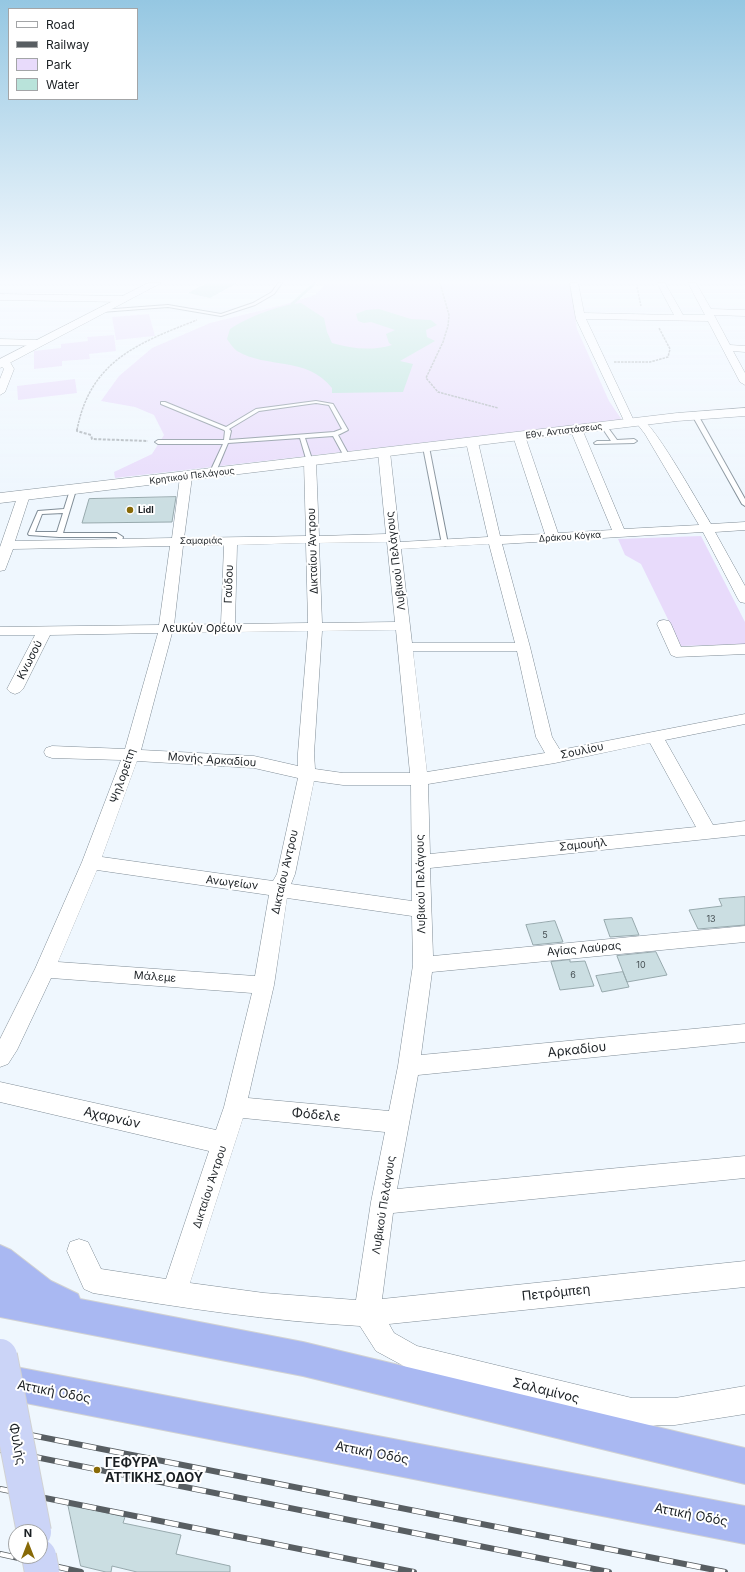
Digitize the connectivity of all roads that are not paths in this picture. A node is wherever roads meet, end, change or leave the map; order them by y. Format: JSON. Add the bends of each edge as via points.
{"nodes":[{"id":1,"x":14,"y":356,"type":"edge"},
{"id":2,"x":599,"y":356,"type":"edge"},
{"id":3,"x":731,"y":356,"type":"edge"},
{"id":4,"x":1,"y":363,"type":"edge"},
{"id":5,"x":745,"y":382,"type":"edge"},
{"id":6,"x":0,"y":392,"type":"edge"},
{"id":7,"x":163,"y":404,"type":"dead end"},
{"id":8,"x":744,"y":414,"type":"edge"},
{"id":9,"x":695,"y":415,"type":"junction"},
{"id":10,"x":635,"y":422,"type":"junction"},
{"id":11,"x":604,"y":426,"type":"junction"},
{"id":12,"x":226,"y":429,"type":"junction"},
{"id":13,"x":576,"y":429,"type":"junction"},
{"id":14,"x":335,"y":434,"type":"junction"},
{"id":15,"x":519,"y":436,"type":"junction"},
{"id":16,"x":302,"y":437,"type":"junction"},
{"id":17,"x":634,"y":441,"type":"dead end"},
{"id":18,"x":158,"y":442,"type":"road end"},
{"id":19,"x":227,"y":442,"type":"junction"},
{"id":20,"x":472,"y":442,"type":"junction"},
{"id":21,"x":615,"y":442,"type":"junction"},
{"id":22,"x":597,"y":443,"type":"dead end"},
{"id":23,"x":426,"y":447,"type":"junction"},
{"id":24,"x":384,"y":452,"type":"junction"},
{"id":25,"x":347,"y":457,"type":"junction"},
{"id":26,"x":310,"y":462,"type":"junction"},
{"id":27,"x":212,"y":474,"type":"junction"},
{"id":28,"x":186,"y":477,"type":"junction"},
{"id":29,"x":73,"y":490,"type":"junction"},
{"id":30,"x":24,"y":495,"type":"junction"},
{"id":31,"x":0,"y":498,"type":"edge"},
{"id":32,"x":745,"y":504,"type":"edge"},
{"id":33,"x":67,"y":511,"type":"junction"},
{"id":34,"x":745,"y":526,"type":"edge"},
{"id":35,"x":707,"y":528,"type":"junction"},
{"id":36,"x":620,"y":534,"type":"junction"},
{"id":37,"x":59,"y":535,"type":"junction"},
{"id":38,"x":554,"y":538,"type":"junction"},
{"id":39,"x":313,"y":539,"type":"junction"},
{"id":40,"x":231,"y":541,"type":"junction"},
{"id":41,"x":495,"y":541,"type":"junction"},
{"id":42,"x":178,"y":542,"type":"junction"},
{"id":43,"x":394,"y":542,"type":"junction"},
{"id":44,"x":119,"y":543,"type":"junction"},
{"id":45,"x":445,"y":544,"type":"junction"},
{"id":46,"x":8,"y":545,"type":"junction"},
{"id":47,"x":0,"y":567,"type":"edge"},
{"id":48,"x":741,"y":586,"type":"edge"},
{"id":49,"x":745,"y":599,"type":"edge"},
{"id":50,"x":664,"y":624,"type":"dead end"},
{"id":51,"x":404,"y":626,"type":"junction"},
{"id":52,"x":228,"y":628,"type":"junction"},
{"id":53,"x":315,"y":628,"type":"junction"},
{"id":54,"x":166,"y":629,"type":"junction"},
{"id":55,"x":45,"y":630,"type":"junction"},
{"id":56,"x":0,"y":631,"type":"edge"},
{"id":57,"x":523,"y":646,"type":"junction"},
{"id":58,"x":405,"y":647,"type":"junction"},
{"id":59,"x":745,"y":649,"type":"edge"},
{"id":60,"x":15,"y":689,"type":"dead end"},
{"id":61,"x":745,"y":719,"type":"edge"},
{"id":62,"x":655,"y":737,"type":"junction"},
{"id":63,"x":52,"y":752,"type":"dead end"},
{"id":64,"x":131,"y":756,"type":"junction"},
{"id":65,"x":555,"y":757,"type":"junction"},
{"id":66,"x":306,"y":774,"type":"junction"},
{"id":67,"x":419,"y":779,"type":"junction"},
{"id":68,"x":745,"y":828,"type":"edge"},
{"id":69,"x":708,"y":832,"type":"junction"},
{"id":70,"x":91,"y":862,"type":"junction"},
{"id":71,"x":421,"y":862,"type":"junction"},
{"id":72,"x":279,"y":889,"type":"junction"},
{"id":73,"x":421,"y":910,"type":"junction"},
{"id":74,"x":745,"y":934,"type":"edge"},
{"id":75,"x":423,"y":964,"type":"junction"},
{"id":76,"x":45,"y":969,"type":"junction"},
{"id":77,"x":264,"y":985,"type":"junction"},
{"id":78,"x":745,"y":1033,"type":"edge"},
{"id":79,"x":0,"y":1057,"type":"edge"},
{"id":80,"x":409,"y":1066,"type":"junction"},
{"id":81,"x":0,"y":1092,"type":"edge"},
{"id":82,"x":235,"y":1107,"type":"junction"},
{"id":83,"x":398,"y":1123,"type":"junction"},
{"id":84,"x":224,"y":1143,"type":"junction"},
{"id":85,"x":745,"y":1167,"type":"edge"},
{"id":86,"x":383,"y":1202,"type":"junction"},
{"id":87,"x":79,"y":1251,"type":"dead end"},
{"id":88,"x":0,"y":1260,"type":"edge"},
{"id":89,"x":745,"y":1274,"type":"edge"},
{"id":90,"x":174,"y":1294,"type":"junction"},
{"id":91,"x":0,"y":1300,"type":"edge"},
{"id":92,"x":367,"y":1313,"type":"junction"},
{"id":93,"x":103,"y":1320,"type":"junction"},
{"id":94,"x":0,"y":1356,"type":"edge"},
{"id":95,"x":0,"y":1381,"type":"edge"},
{"id":96,"x":745,"y":1400,"type":"edge"},
{"id":97,"x":745,"y":1466,"type":"edge"},
{"id":98,"x":32,"y":1524,"type":"edge"},
{"id":99,"x":745,"y":1525,"type":"edge"}],
"edges":[{"from":1,"to":4,"type":"street"},
{"from":2,"to":10,"type":"street"},
{"from":3,"to":5,"type":"street"},
{"from":4,"to":6,"type":"street","via":[[6,364],[9,369]]},
{"from":7,"to":12,"type":"lane"},
{"from":8,"to":9,"type":"street","name":"Εθν. Αντιστάσεως"},
{"from":9,"to":10,"type":"street","name":"Εθν. Αντιστάσεως"},
{"from":9,"to":32,"type":"lane"},
{"from":10,"to":11,"type":"street","name":"Εθν. Αντιστάσεως"},
{"from":10,"to":35,"type":"street","via":[[650,433]]},
{"from":11,"to":13,"type":"street","name":"Εθν. Αντιστάσεως"},
{"from":11,"to":21,"type":"lane"},
{"from":12,"to":14,"type":"lane","via":[[258,410],[274,406],[325,402],[331,404],[345,430]]},
{"from":12,"to":19,"type":"lane"},
{"from":13,"to":15,"type":"street","name":"Εθν. Αντιστάσεως"},
{"from":13,"to":36,"type":"street"},
{"from":14,"to":16,"type":"lane"},
{"from":14,"to":25,"type":"lane"},
{"from":15,"to":20,"type":"street","name":"Εθν. Αντιστάσεως"},
{"from":15,"to":38,"type":"street"},
{"from":16,"to":19,"type":"lane"},
{"from":16,"to":26,"type":"lane"},
{"from":17,"to":21,"type":"lane"},
{"from":18,"to":19,"type":"lane"},
{"from":19,"to":27,"type":"lane"},
{"from":20,"to":23,"type":"street","name":"Εθν. Αντιστάσεως"},
{"from":20,"to":41,"type":"street"},
{"from":21,"to":22,"type":"lane"},
{"from":23,"to":24,"type":"street","name":"Εθν. Αντιστάσεως"},
{"from":23,"to":45,"type":"lane"},
{"from":24,"to":25,"type":"street","name":"Κρητικού Πελάγους"},
{"from":24,"to":43,"type":"street","name":"Λυβικού Πελάγους"},
{"from":25,"to":26,"type":"street","name":"Κρητικού Πελάγους"},
{"from":26,"to":27,"type":"street","name":"Κρητικού Πελάγους"},
{"from":26,"to":39,"type":"street","name":"Δικταίου Άντρου"},
{"from":27,"to":28,"type":"street","name":"Κρητικού Πελάγους"},
{"from":28,"to":29,"type":"street","name":"Κρητικού Πελάγους"},
{"from":28,"to":42,"type":"street","name":"Ψηλορείτη"},
{"from":29,"to":30,"type":"street","name":"Κρητικού Πελάγους"},
{"from":29,"to":33,"type":"lane"},
{"from":30,"to":31,"type":"street","name":"Κρητικού Πελάγους"},
{"from":30,"to":46,"type":"street"},
{"from":33,"to":37,"type":"lane"},
{"from":33,"to":37,"type":"lane","via":[[40,512],[31,534]]},
{"from":34,"to":35,"type":"street","name":"Δράκου Κόγκα"},
{"from":35,"to":36,"type":"street","name":"Δράκου Κόγκα"},
{"from":35,"to":48,"type":"street"},
{"from":36,"to":38,"type":"street","name":"Δράκου Κόγκα"},
{"from":37,"to":44,"type":"lane","via":[[117,535],[120,536]]},
{"from":38,"to":41,"type":"street","name":"Δράκου Κόγκα"},
{"from":39,"to":40,"type":"street","name":"Σαμαριάς"},
{"from":39,"to":43,"type":"street","name":"Σαμαριάς"},
{"from":39,"to":53,"type":"street","name":"Δικταίου Άντρου"},
{"from":40,"to":42,"type":"street","name":"Σαμαριάς"},
{"from":40,"to":52,"type":"street","name":"Γαύδου"},
{"from":41,"to":45,"type":"street","name":"Δράκου Κόγκα"},
{"from":41,"to":57,"type":"street"},
{"from":42,"to":44,"type":"street","name":"Σαμαριάς"},
{"from":42,"to":54,"type":"street","name":"Ψηλορείτη"},
{"from":43,"to":45,"type":"street","name":"Δράκου Κόγκα"},
{"from":43,"to":51,"type":"street","name":"Λυβικού Πελάγους"},
{"from":44,"to":46,"type":"street","name":"Σαμαριάς"},
{"from":46,"to":47,"type":"street"},
{"from":48,"to":49,"type":"street"},
{"from":50,"to":59,"type":"street","via":[[676,652]]},
{"from":51,"to":53,"type":"street","name":"Λευκών Ορέων"},
{"from":51,"to":58,"type":"street","name":"Λυβικού Πελάγους"},
{"from":52,"to":53,"type":"street","name":"Λευκών Ορέων"},
{"from":52,"to":54,"type":"street","name":"Λευκών Ορέων"},
{"from":53,"to":66,"type":"street","name":"Δικταίου Άντρου"},
{"from":54,"to":55,"type":"street","name":"Λευκών Ορέων"},
{"from":54,"to":64,"type":"street","name":"Ψηλορείτη"},
{"from":55,"to":56,"type":"street","name":"Λευκών Ορέων"},
{"from":55,"to":60,"type":"street","name":"Κνωσού"},
{"from":57,"to":58,"type":"street"},
{"from":57,"to":65,"type":"street","via":[[544,737]]},
{"from":58,"to":67,"type":"street","name":"Λυβικού Πελάγους"},
{"from":61,"to":62,"type":"street","name":"Σουλίου"},
{"from":62,"to":65,"type":"street","name":"Σουλίου"},
{"from":62,"to":69,"type":"street"},
{"from":63,"to":64,"type":"street","name":"Μονής Αρκαδίου"},
{"from":64,"to":66,"type":"street","name":"Μονής Αρκαδίου","via":[[191,756],[238,760]]},
{"from":64,"to":70,"type":"street","name":"Ψηλορείτη"},
{"from":65,"to":67,"type":"street","name":"Σουλίου"},
{"from":66,"to":67,"type":"street","name":"Μονής Αρκαδίου","via":[[343,780]]},
{"from":66,"to":72,"type":"street","name":"Δικταίου Άντρου","via":[[286,874]]},
{"from":67,"to":71,"type":"street","name":"Λυβικού Πελάγους"},
{"from":68,"to":69,"type":"street","name":"Σαμουήλ"},
{"from":69,"to":71,"type":"street","name":"Σαμουήλ"},
{"from":70,"to":72,"type":"street","name":"Ανωγείων"},
{"from":70,"to":76,"type":"street","name":"Ψηλορείτη"},
{"from":71,"to":73,"type":"street","name":"Λυβικού Πελάγους"},
{"from":72,"to":73,"type":"street","name":"Ανωγείων"},
{"from":72,"to":77,"type":"street","name":"Δικταίου Άντρου"},
{"from":73,"to":75,"type":"street","name":"Λυβικού Πελάγους"},
{"from":74,"to":75,"type":"street","name":"Αγίας Λαύρας"},
{"from":75,"to":80,"type":"street","name":"Λυβικού Πελάγους"},
{"from":76,"to":77,"type":"street","name":"Μάλεμε"},
{"from":76,"to":79,"type":"street","name":"Ψηλορείτη"},
{"from":77,"to":82,"type":"street","name":"Δικταίου Άντρου"},
{"from":78,"to":80,"type":"street","name":"Αρκαδίου"},
{"from":80,"to":83,"type":"street","name":"Λυβικού Πελάγους"},
{"from":81,"to":84,"type":"street","name":"Αχαρνών"},
{"from":82,"to":83,"type":"street","name":"Φόδελε"},
{"from":82,"to":84,"type":"street","name":"Δικταίου Άντρου"},
{"from":83,"to":86,"type":"street","name":"Λυβικού Πελάγους"},
{"from":84,"to":90,"type":"street","name":"Δικταίου Άντρου"},
{"from":85,"to":86,"type":"street"},
{"from":86,"to":92,"type":"street","name":"Λυβικού Πελάγους"},
{"from":87,"to":90,"type":"street","name":"Πετρόμπεη","via":[[93,1280]]},
{"from":88,"to":93,"type":"highway","via":[[33,1289]]},
{"from":89,"to":92,"type":"street","name":"Πετρόμπεη"},
{"from":90,"to":92,"type":"street","name":"Πετρόμπεη","via":[[310,1311]]},
{"from":91,"to":93,"type":"highway"},
{"from":92,"to":96,"type":"street","name":"Σαλαμίνος","via":[[386,1342],[413,1358],[632,1412],[675,1412]]},
{"from":93,"to":97,"type":"highway","via":[[303,1359],[564,1420]]},
{"from":94,"to":98,"type":"main road","name":"Φυλής","bridge":true},
{"from":95,"to":99,"type":"highway","name":"Αττική Οδός"}]}
